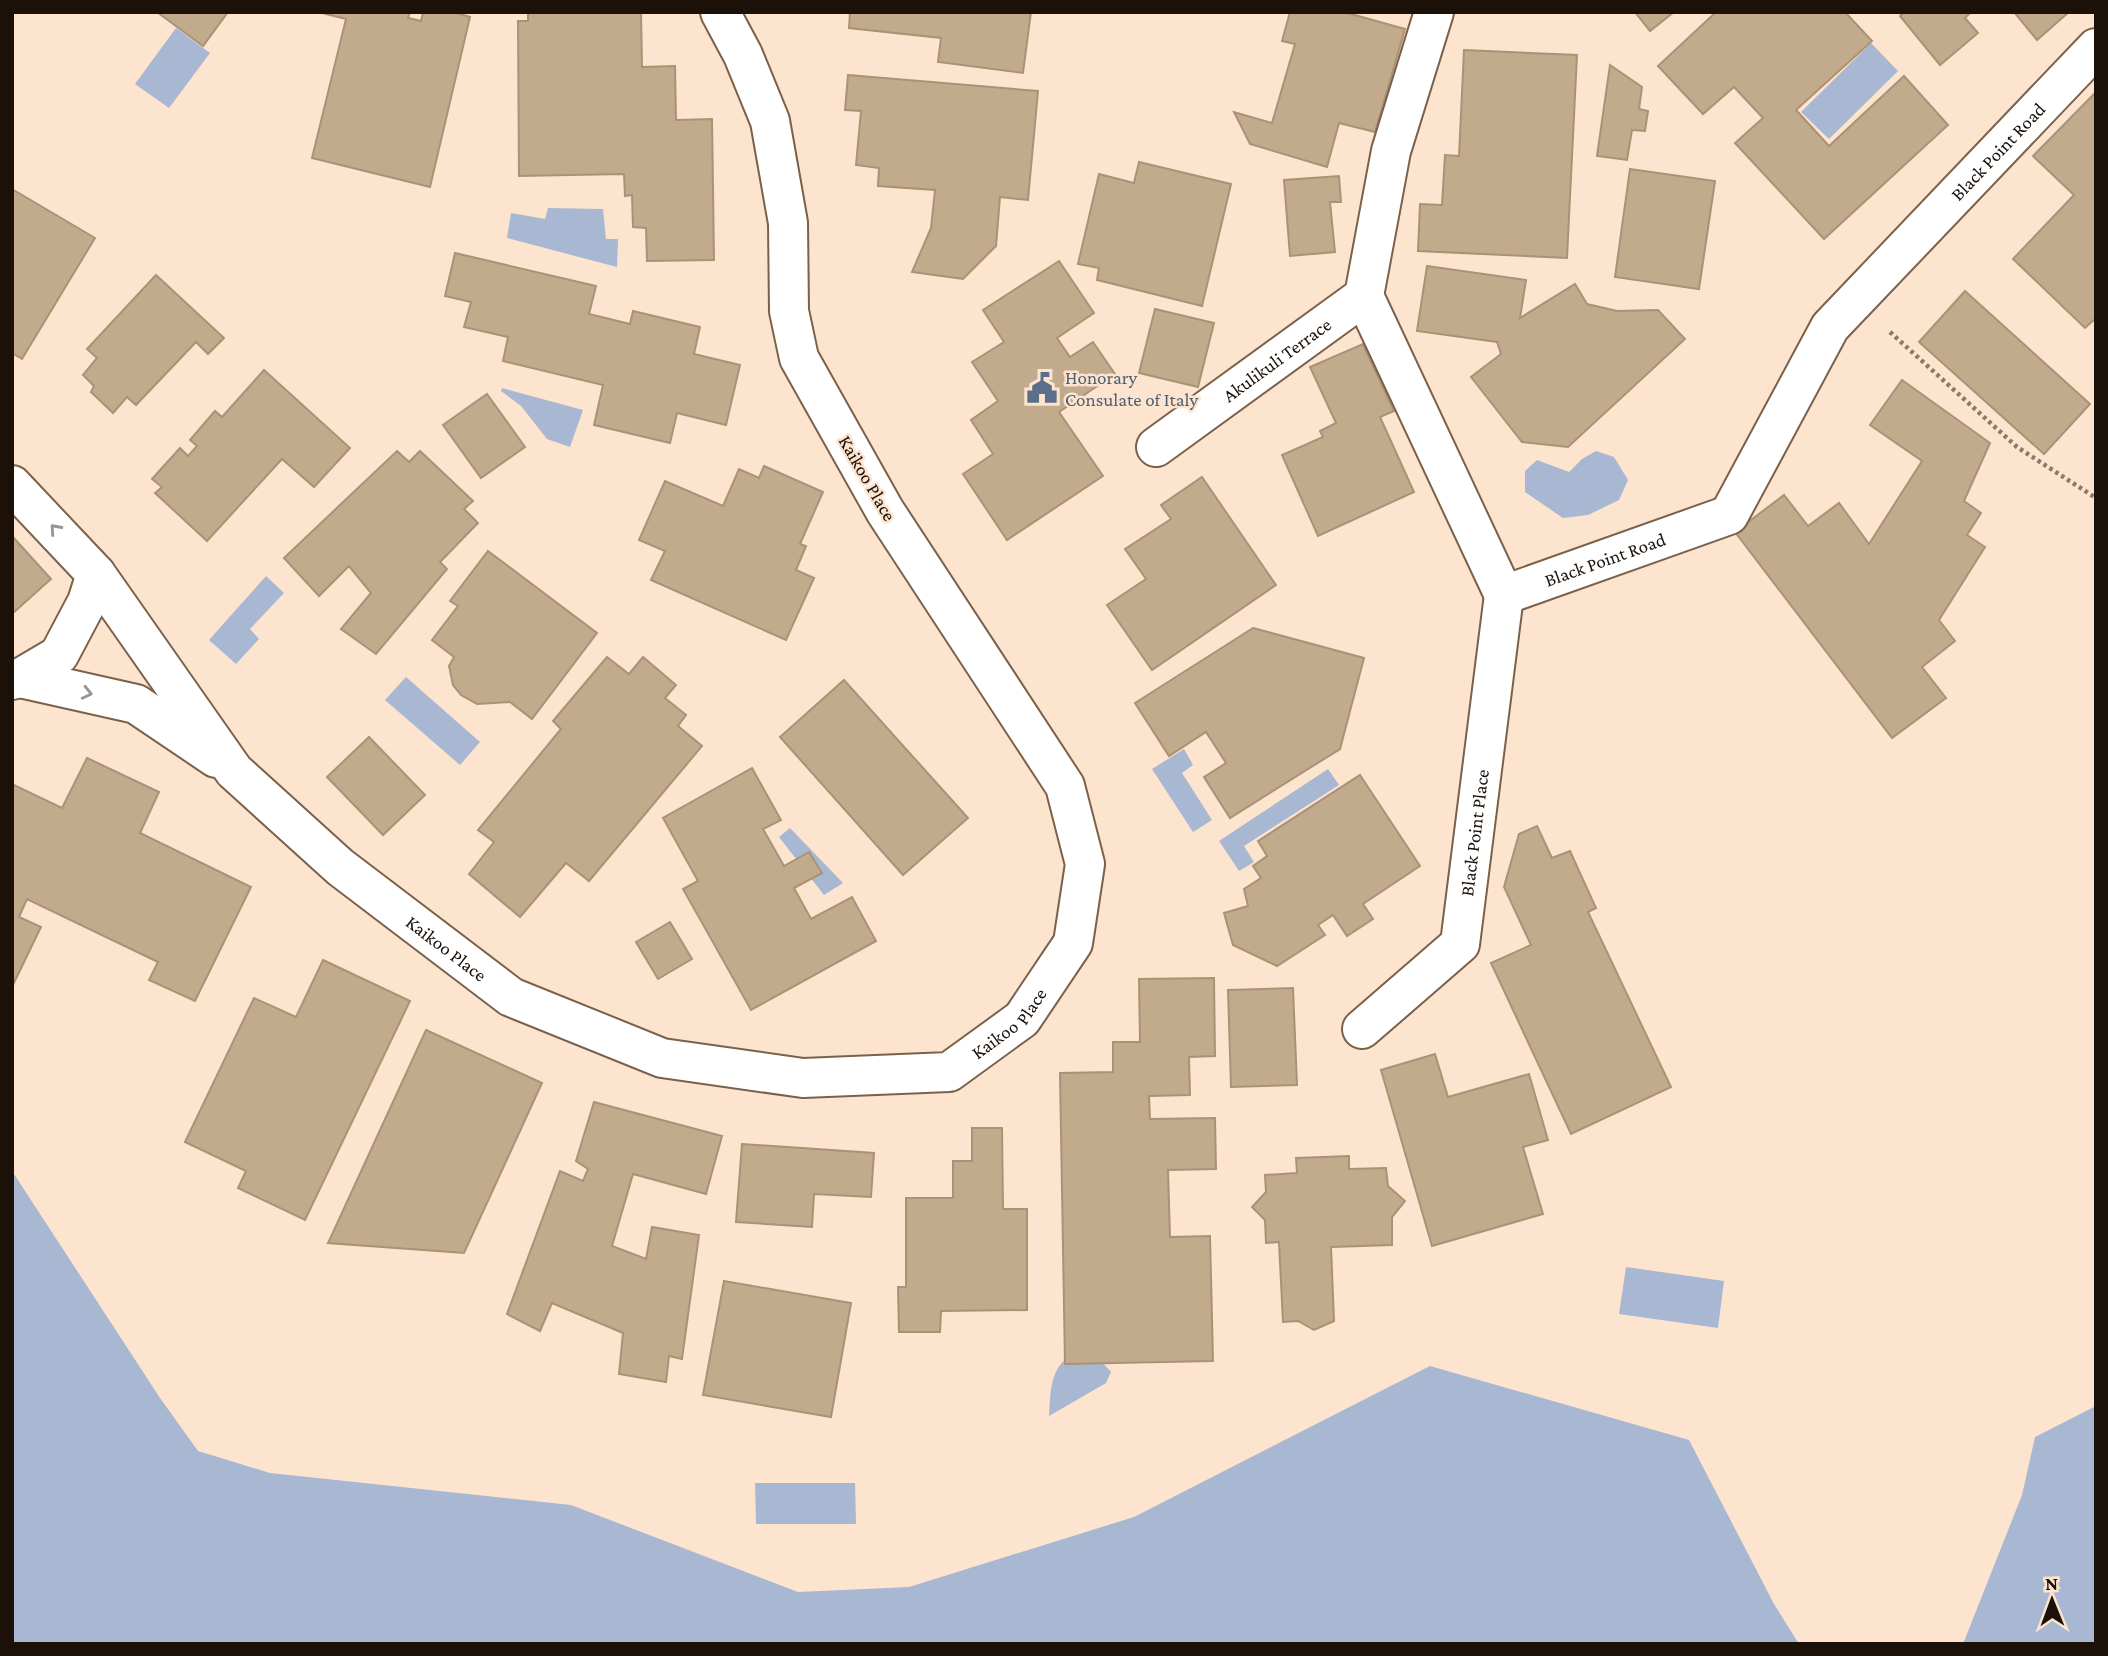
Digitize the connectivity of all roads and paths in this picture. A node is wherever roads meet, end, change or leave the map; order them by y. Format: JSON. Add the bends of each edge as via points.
{"nodes":[{"id":1,"x":720,"y":12,"type":"edge"},
{"id":2,"x":1434,"y":12,"type":"edge"},
{"id":3,"x":2096,"y":48,"type":"edge"},
{"id":4,"x":1364,"y":296,"type":"junction"},
{"id":5,"x":1856,"y":301,"type":"junction"},
{"id":6,"x":1156,"y":447,"type":"dead end"},
{"id":7,"x":12,"y":485,"type":"edge"},
{"id":8,"x":2096,"y":498,"type":"edge"},
{"id":9,"x":96,"y":574,"type":"junction"},
{"id":10,"x":1504,"y":595,"type":"junction"},
{"id":11,"x":16,"y":679,"type":"edge"},
{"id":12,"x":234,"y":771,"type":"junction"},
{"id":13,"x":1362,"y":1030,"type":"dead end"}],
"edges":[{"from":1,"to":12,"type":"street","name":"Kaikoo Place","via":[[770,121],[788,223],[789,311],[799,358],[885,510],[1065,786],[1085,864],[1073,943],[1022,1019],[949,1072],[803,1078],[662,1058],[511,997],[340,867]]},
{"from":2,"to":4,"type":"street","via":[[1391,151]]},
{"from":3,"to":5,"type":"street","name":"Black Point Road"},
{"from":4,"to":6,"type":"street","name":"Akulikuli Terrace"},
{"from":4,"to":10,"type":"street"},
{"from":5,"to":8,"type":"path","via":[[2017,447]]},
{"from":5,"to":10,"type":"street","name":"Black Point Road","via":[[1830,327],[1729,515]]},
{"from":9,"to":7,"type":"street","name":"Kaikoo Place","one_way":true},
{"from":9,"to":11,"type":"street","via":[[59,655]]},
{"from":9,"to":12,"type":"street","name":"Kaikoo Place"},
{"from":10,"to":13,"type":"street","name":"Black Point Place","via":[[1460,944]]},
{"from":11,"to":12,"type":"street","one_way":true,"via":[[136,704]]}]}
